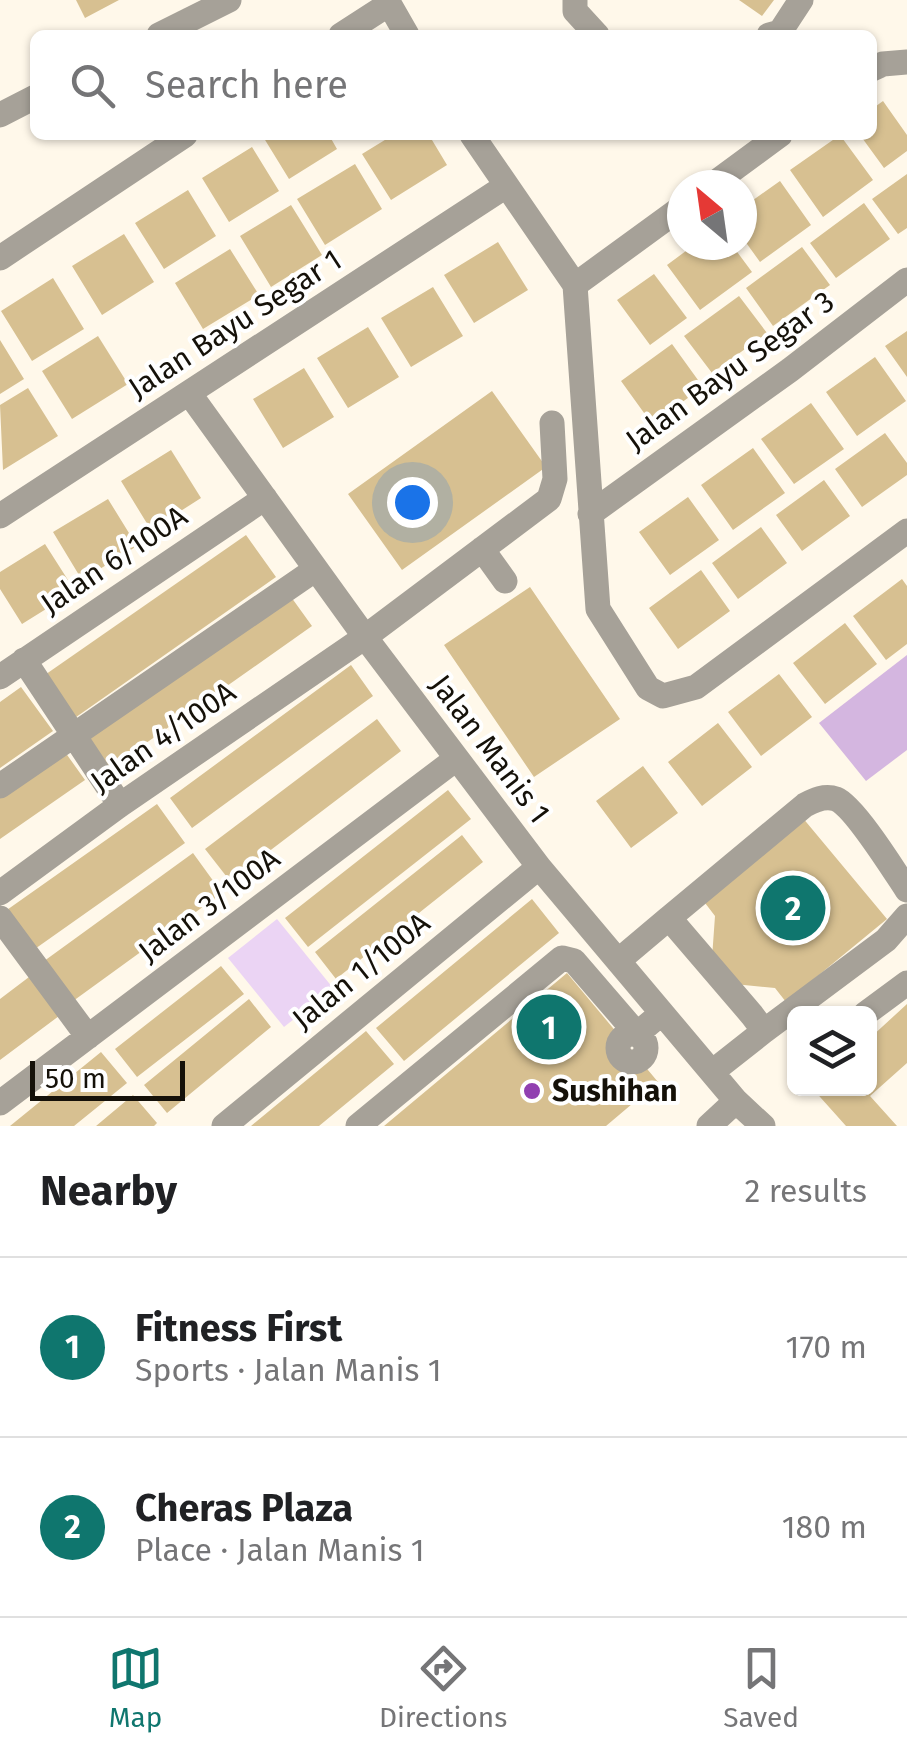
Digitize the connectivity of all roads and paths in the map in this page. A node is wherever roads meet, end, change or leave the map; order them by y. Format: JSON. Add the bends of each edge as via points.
{"nodes":[{"id":1,"x":228,"y":0,"type":"edge"},
{"id":2,"x":575,"y":0,"type":"edge"},
{"id":3,"x":801,"y":0,"type":"edge"},
{"id":4,"x":388,"y":2,"type":"edge"},
{"id":5,"x":169,"y":30,"type":"edge"},
{"id":6,"x":347,"y":30,"type":"edge"},
{"id":7,"x":404,"y":30,"type":"edge"},
{"id":8,"x":592,"y":30,"type":"edge"},
{"id":9,"x":781,"y":30,"type":"edge"},
{"id":10,"x":907,"y":62,"type":"edge"},
{"id":11,"x":877,"y":67,"type":"edge"},
{"id":12,"x":30,"y":100,"type":"edge"},
{"id":13,"x":0,"y":115,"type":"edge"},
{"id":14,"x":177,"y":140,"type":"edge"},
{"id":15,"x":475,"y":140,"type":"edge"},
{"id":16,"x":773,"y":140,"type":"edge"},
{"id":17,"x":732,"y":170,"type":"edge"},
{"id":18,"x":506,"y":186,"type":"junction"},
{"id":19,"x":667,"y":217,"type":"edge"},
{"id":20,"x":0,"y":258,"type":"edge"},
{"id":21,"x":907,"y":280,"type":"edge"},
{"id":22,"x":575,"y":284,"type":"junction"},
{"id":23,"x":189,"y":393,"type":"junction"},
{"id":24,"x":552,"y":423,"type":"dead end"},
{"id":25,"x":265,"y":498,"type":"junction"},
{"id":26,"x":590,"y":514,"type":"junction"},
{"id":27,"x":0,"y":516,"type":"edge"},
{"id":28,"x":907,"y":531,"type":"edge"},
{"id":29,"x":482,"y":550,"type":"junction"},
{"id":30,"x":316,"y":569,"type":"junction"},
{"id":31,"x":505,"y":581,"type":"dead end"},
{"id":32,"x":365,"y":637,"type":"junction"},
{"id":33,"x":24,"y":660,"type":"junction"},
{"id":34,"x":0,"y":677,"type":"edge"},
{"id":35,"x":74,"y":735,"type":"junction"},
{"id":36,"x":456,"y":759,"type":"junction"},
{"id":37,"x":0,"y":786,"type":"edge"},
{"id":38,"x":120,"y":805,"type":"junction"},
{"id":39,"x":538,"y":867,"type":"junction"},
{"id":40,"x":907,"y":890,"type":"edge"},
{"id":41,"x":0,"y":893,"type":"edge"},
{"id":42,"x":907,"y":916,"type":"edge"},
{"id":43,"x":0,"y":918,"type":"edge"},
{"id":44,"x":668,"y":918,"type":"junction"},
{"id":45,"x":618,"y":961,"type":"junction"},
{"id":46,"x":907,"y":982,"type":"edge"},
{"id":47,"x":876,"y":1006,"type":"edge"},
{"id":48,"x":662,"y":1013,"type":"junction"},
{"id":49,"x":764,"y":1031,"type":"junction"},
{"id":50,"x":88,"y":1038,"type":"junction"},
{"id":51,"x":712,"y":1072,"type":"junction"},
{"id":52,"x":736,"y":1101,"type":"junction"},
{"id":53,"x":0,"y":1104,"type":"edge"},
{"id":54,"x":224,"y":1126,"type":"edge"},
{"id":55,"x":358,"y":1126,"type":"edge"},
{"id":56,"x":710,"y":1126,"type":"edge"},
{"id":57,"x":763,"y":1126,"type":"edge"}],
"edges":[{"from":1,"to":5,"type":"street"},
{"from":2,"to":8,"type":"street","via":[[575,11]]},
{"from":3,"to":9,"type":"street"},
{"from":4,"to":6,"type":"street"},
{"from":4,"to":7,"type":"street"},
{"from":10,"to":11,"type":"street"},
{"from":12,"to":13,"type":"street"},
{"from":14,"to":20,"type":"street"},
{"from":15,"to":18,"type":"street"},
{"from":16,"to":17,"type":"street"},
{"from":18,"to":22,"type":"street"},
{"from":18,"to":23,"type":"street","name":"Jalan Bayu Segar 1"},
{"from":19,"to":22,"type":"street"},
{"from":21,"to":26,"type":"street","name":"Jalan Bayu Segar 3"},
{"from":22,"to":26,"type":"street"},
{"from":23,"to":25,"type":"street","name":"Jalan Manis 1"},
{"from":23,"to":27,"type":"street","name":"Jalan Bayu Segar 1"},
{"from":24,"to":29,"type":"street","name":"Jalan 4/100A","via":[[555,479],[549,499]]},
{"from":25,"to":30,"type":"street","name":"Jalan Manis 1"},
{"from":25,"to":33,"type":"street","name":"Jalan 6/100A"},
{"from":26,"to":28,"type":"street","via":[[598,609],[648,688],[664,696],[696,687]]},
{"from":29,"to":31,"type":"street"},
{"from":29,"to":32,"type":"street","name":"Jalan 4/100A"},
{"from":30,"to":32,"type":"street","name":"Jalan Manis 1"},
{"from":30,"to":35,"type":"street"},
{"from":32,"to":36,"type":"street","name":"Jalan Manis 1"},
{"from":32,"to":38,"type":"street","name":"Jalan 4/100A"},
{"from":33,"to":34,"type":"street","name":"Jalan 6/100A"},
{"from":33,"to":35,"type":"street"},
{"from":35,"to":37,"type":"street"},
{"from":35,"to":38,"type":"street"},
{"from":36,"to":39,"type":"street","name":"Jalan Manis 1"},
{"from":36,"to":50,"type":"street","name":"Jalan 3/100A"},
{"from":38,"to":41,"type":"street","name":"Jalan 4/100A"},
{"from":39,"to":45,"type":"street","name":"Jalan Manis 1"},
{"from":39,"to":54,"type":"street","name":"Jalan 1/100A"},
{"from":40,"to":44,"type":"street","via":[[850,810],[836,799],[816,799]]},
{"from":42,"to":49,"type":"street","via":[[886,940]]},
{"from":43,"to":50,"type":"street"},
{"from":44,"to":45,"type":"street"},
{"from":44,"to":49,"type":"street"},
{"from":45,"to":48,"type":"street","name":"Jalan Manis 1"},
{"from":46,"to":47,"type":"street"},
{"from":48,"to":51,"type":"street","name":"Jalan Manis 1"},
{"from":48,"to":55,"type":"street","via":[[636,1034],[574,960],[562,958]]},
{"from":49,"to":51,"type":"street"},
{"from":50,"to":53,"type":"street","name":"Jalan 3/100A"},
{"from":51,"to":52,"type":"street","name":"Jalan Manis 1"},
{"from":52,"to":56,"type":"street"},
{"from":52,"to":57,"type":"street","name":"Jalan Manis 1"}]}
